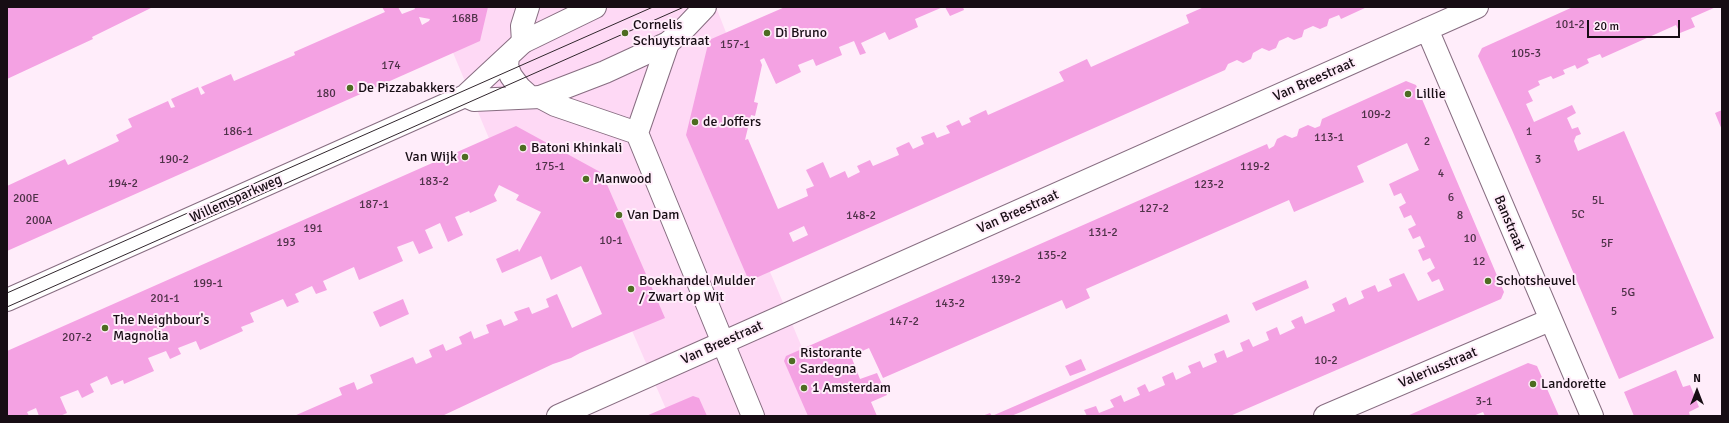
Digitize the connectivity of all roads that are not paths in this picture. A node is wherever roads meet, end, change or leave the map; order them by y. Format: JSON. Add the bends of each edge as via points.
{"nodes":[{"id":1,"x":528,"y":7,"type":"edge"},
{"id":2,"x":594,"y":7,"type":"edge"},
{"id":3,"x":704,"y":7,"type":"edge"},
{"id":4,"x":1477,"y":7,"type":"edge"},
{"id":5,"x":686,"y":17,"type":"edge"},
{"id":6,"x":1427,"y":29,"type":"junction"},
{"id":7,"x":523,"y":42,"type":"junction"},
{"id":8,"x":668,"y":43,"type":"junction"},
{"id":9,"x":508,"y":57,"type":"junction"},
{"id":10,"x":466,"y":96,"type":"junction"},
{"id":11,"x":535,"y":97,"type":"junction"},
{"id":12,"x":637,"y":133,"type":"junction"},
{"id":13,"x":7,"y":300,"type":"edge"},
{"id":14,"x":1550,"y":320,"type":"junction"},
{"id":15,"x":723,"y":343,"type":"junction"},
{"id":16,"x":558,"y":416,"type":"edge"},
{"id":17,"x":753,"y":416,"type":"edge"},
{"id":18,"x":1325,"y":416,"type":"edge"},
{"id":19,"x":1592,"y":416,"type":"edge"}],
"edges":[{"from":1,"to":7,"type":"street","via":[[522,26]]},
{"from":2,"to":7,"type":"street","name":"Willemsparkweg"},
{"from":3,"to":5,"type":"street"},
{"from":4,"to":6,"type":"street","name":"Van Breestraat"},
{"from":5,"to":8,"type":"street"},
{"from":6,"to":14,"type":"street","name":"Banstraat"},
{"from":6,"to":15,"type":"street","name":"Van Breestraat"},
{"from":7,"to":9,"type":"street","name":"Willemsparkweg"},
{"from":8,"to":11,"type":"street","via":[[605,72]]},
{"from":8,"to":12,"type":"street"},
{"from":9,"to":10,"type":"street","name":"Willemsparkweg"},
{"from":9,"to":11,"type":"street","via":[[507,66],[511,76],[520,88]]},
{"from":10,"to":11,"type":"street","via":[[474,100]]},
{"from":10,"to":13,"type":"street","name":"Willemsparkweg"},
{"from":11,"to":12,"type":"street"},
{"from":12,"to":15,"type":"street"},
{"from":14,"to":18,"type":"street","name":"Valeriusstraat"},
{"from":14,"to":19,"type":"street","name":"Banstraat"},
{"from":15,"to":16,"type":"street","name":"Van Breestraat"},
{"from":15,"to":17,"type":"street"}]}
